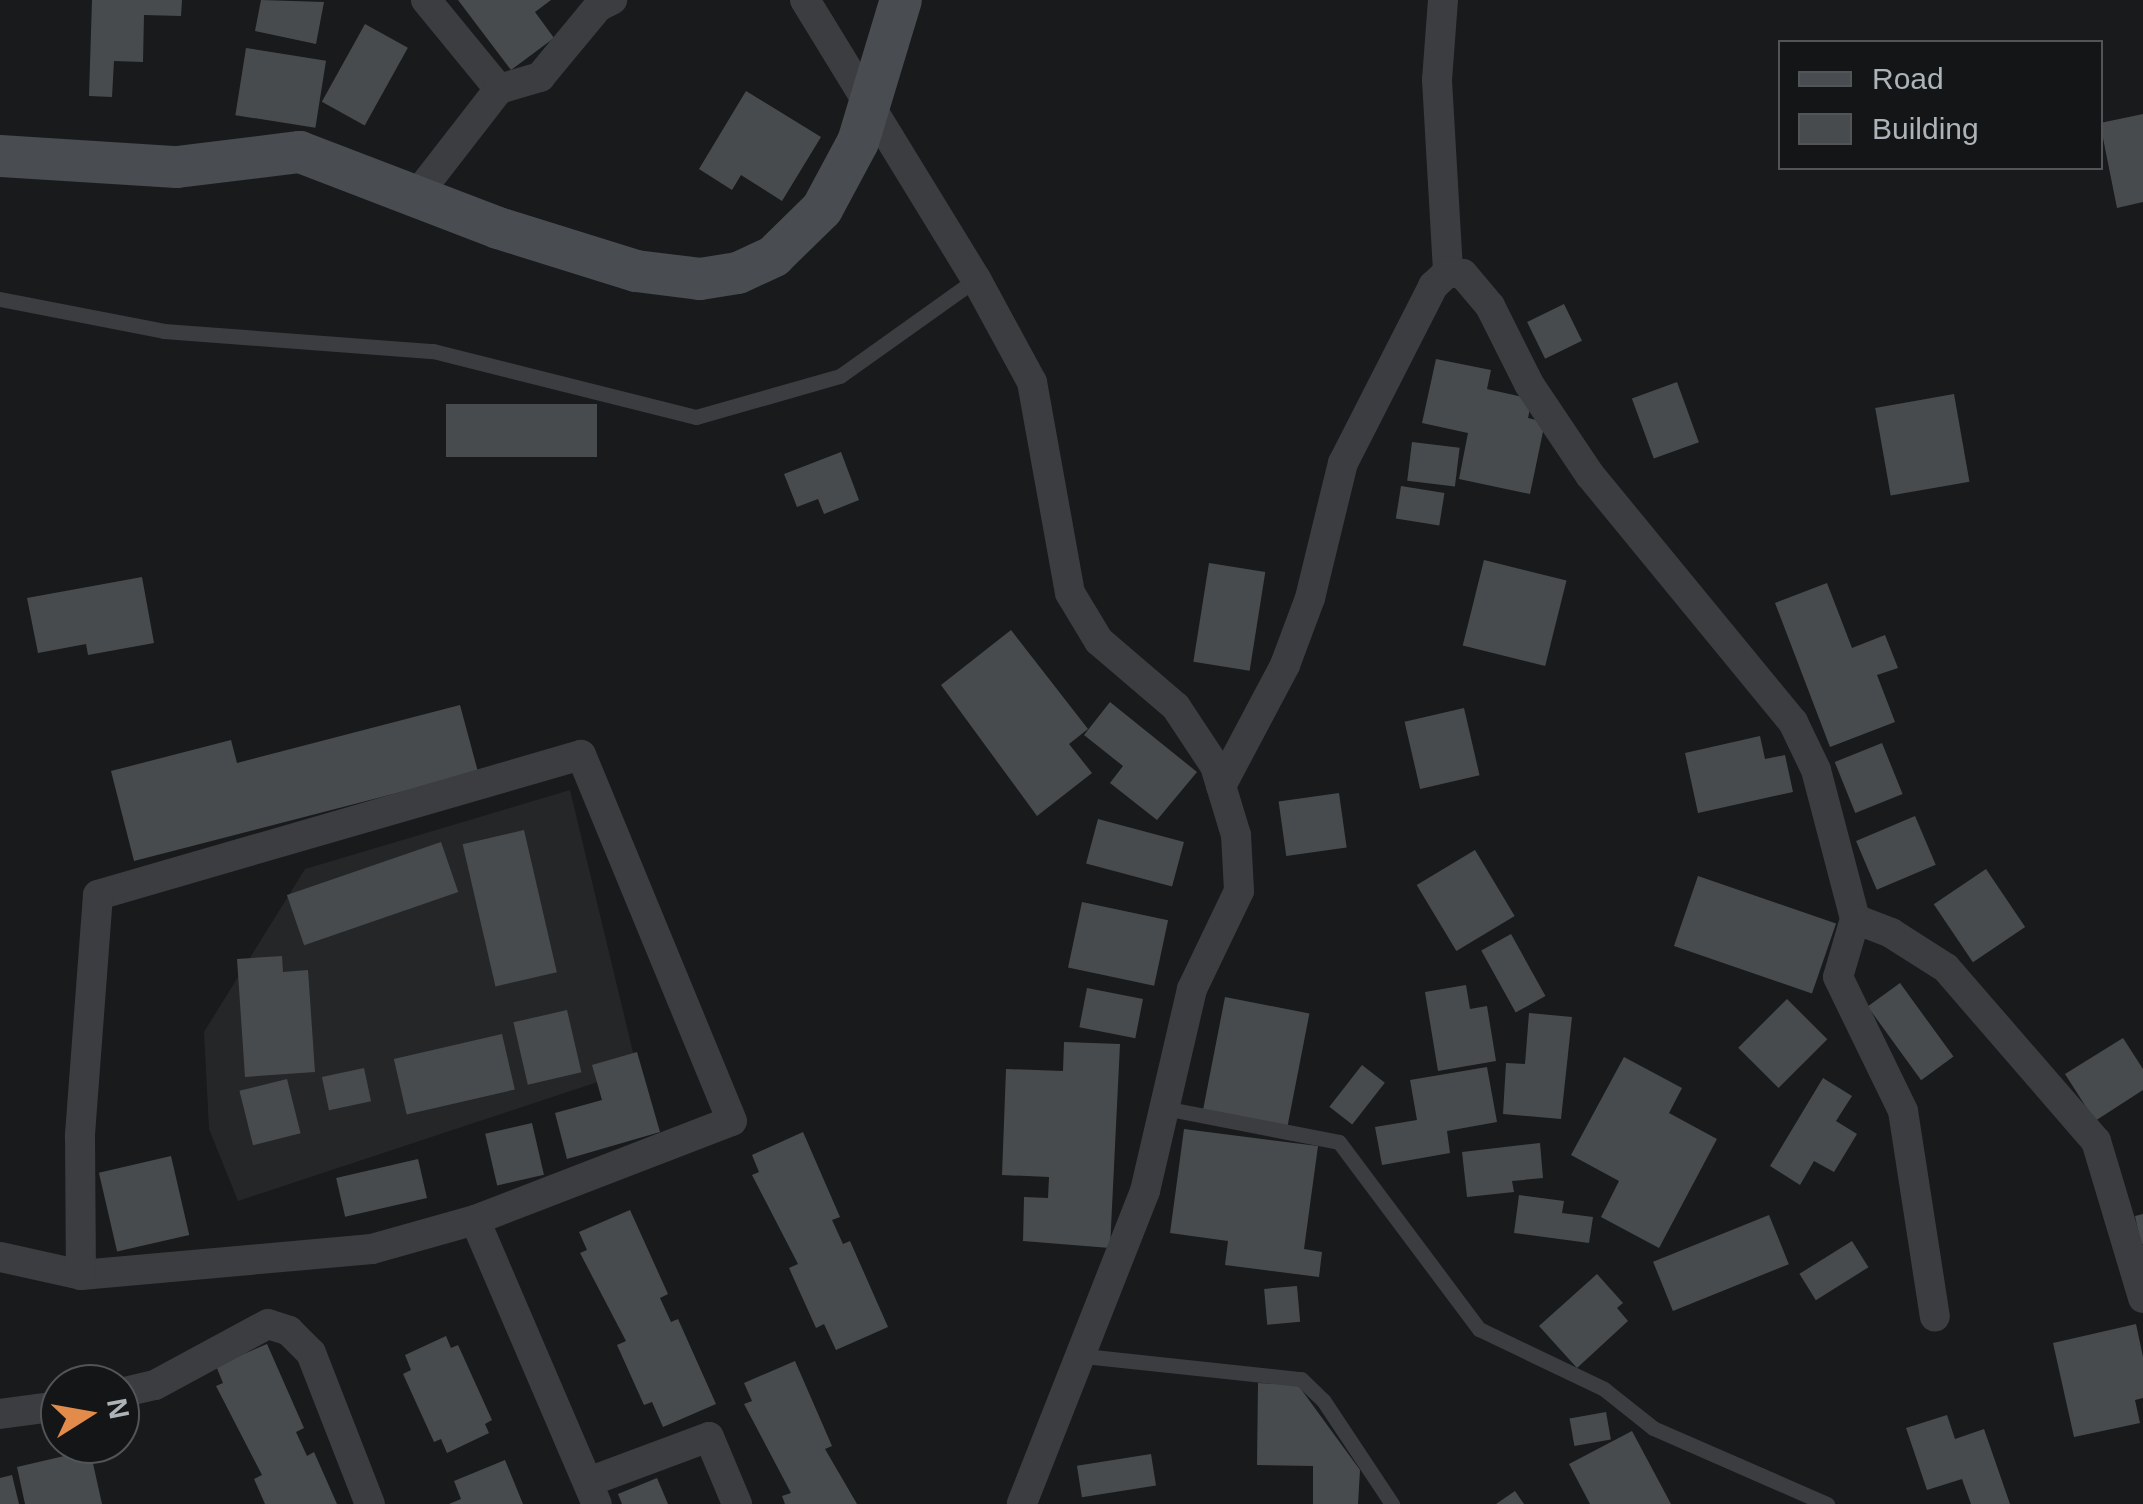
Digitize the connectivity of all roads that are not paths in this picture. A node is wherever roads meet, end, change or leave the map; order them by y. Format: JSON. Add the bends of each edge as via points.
{"nodes":[{"id":1,"x":426,"y":0,"type":"edge"},
{"id":2,"x":612,"y":0,"type":"edge"},
{"id":3,"x":805,"y":0,"type":"edge"},
{"id":4,"x":901,"y":0,"type":"edge"},
{"id":5,"x":1443,"y":0,"type":"edge"},
{"id":6,"x":498,"y":89,"type":"junction"},
{"id":7,"x":870,"y":107,"type":"junction"},
{"id":8,"x":0,"y":156,"type":"edge"},
{"id":9,"x":416,"y":196,"type":"junction"},
{"id":10,"x":1448,"y":272,"type":"junction"},
{"id":11,"x":976,"y":279,"type":"junction"},
{"id":12,"x":0,"y":299,"type":"edge"},
{"id":13,"x":1221,"y":786,"type":"junction"},
{"id":14,"x":1855,"y":919,"type":"junction"},
{"id":15,"x":1164,"y":1108,"type":"junction"},
{"id":16,"x":475,"y":1220,"type":"junction"},
{"id":17,"x":0,"y":1257,"type":"edge"},
{"id":18,"x":81,"y":1274,"type":"junction"},
{"id":19,"x":2143,"y":1298,"type":"edge"},
{"id":20,"x":1936,"y":1317,"type":"dead end"},
{"id":21,"x":1084,"y":1356,"type":"junction"},
{"id":22,"x":140,"y":1389,"type":"edge"},
{"id":23,"x":40,"y":1409,"type":"edge"},
{"id":24,"x":0,"y":1414,"type":"edge"},
{"id":25,"x":592,"y":1493,"type":"edge"},
{"id":26,"x":370,"y":1504,"type":"edge"},
{"id":27,"x":737,"y":1504,"type":"edge"},
{"id":28,"x":1022,"y":1504,"type":"edge"},
{"id":29,"x":1392,"y":1504,"type":"edge"},
{"id":30,"x":1827,"y":1504,"type":"edge"}],
"edges":[{"from":1,"to":6,"type":"street"},
{"from":2,"to":6,"type":"street","via":[[598,6],[540,77]]},
{"from":3,"to":7,"type":"street"},
{"from":4,"to":7,"type":"main road"},
{"from":5,"to":10,"type":"street","via":[[1438,80]]},
{"from":6,"to":9,"type":"street"},
{"from":7,"to":9,"type":"main road","via":[[822,209],[774,256],[738,273],[700,279],[636,271]]},
{"from":7,"to":11,"type":"street"},
{"from":8,"to":9,"type":"main road","via":[[177,167],[300,152]]},
{"from":10,"to":13,"type":"street","via":[[1433,286],[1343,463],[1310,598],[1284,665]]},
{"from":10,"to":14,"type":"street","via":[[1463,274],[1490,306],[1529,384],[1590,475],[1794,722],[1840,845]]},
{"from":11,"to":12,"type":"lane","via":[[840,376],[696,417],[434,351],[164,331]]},
{"from":11,"to":13,"type":"street","via":[[1032,382],[1070,593],[1099,641],[1176,707]]},
{"from":13,"to":15,"type":"street","via":[[1236,835],[1239,890],[1192,989]]},
{"from":14,"to":19,"type":"street","via":[[1946,968],[2096,1141]]},
{"from":14,"to":20,"type":"street","via":[[1838,977],[1903,1111]]},
{"from":15,"to":21,"type":"street","via":[[1145,1191]]},
{"from":15,"to":30,"type":"lane","via":[[1339,1142],[1479,1328],[1604,1388],[1669,1436]]},
{"from":16,"to":18,"type":"street","via":[[372,1249],[281,1262]]},
{"from":16,"to":18,"type":"street","via":[[732,1121],[581,755],[98,895],[80,1136]]},
{"from":16,"to":25,"type":"street"},
{"from":17,"to":18,"type":"street"},
{"from":21,"to":28,"type":"street"},
{"from":21,"to":29,"type":"lane","via":[[1301,1379],[1323,1400]]},
{"from":22,"to":26,"type":"street","via":[[268,1324],[289,1330],[312,1353]]},
{"from":23,"to":24,"type":"street"},
{"from":25,"to":27,"type":"street","via":[[709,1436]]}]}
